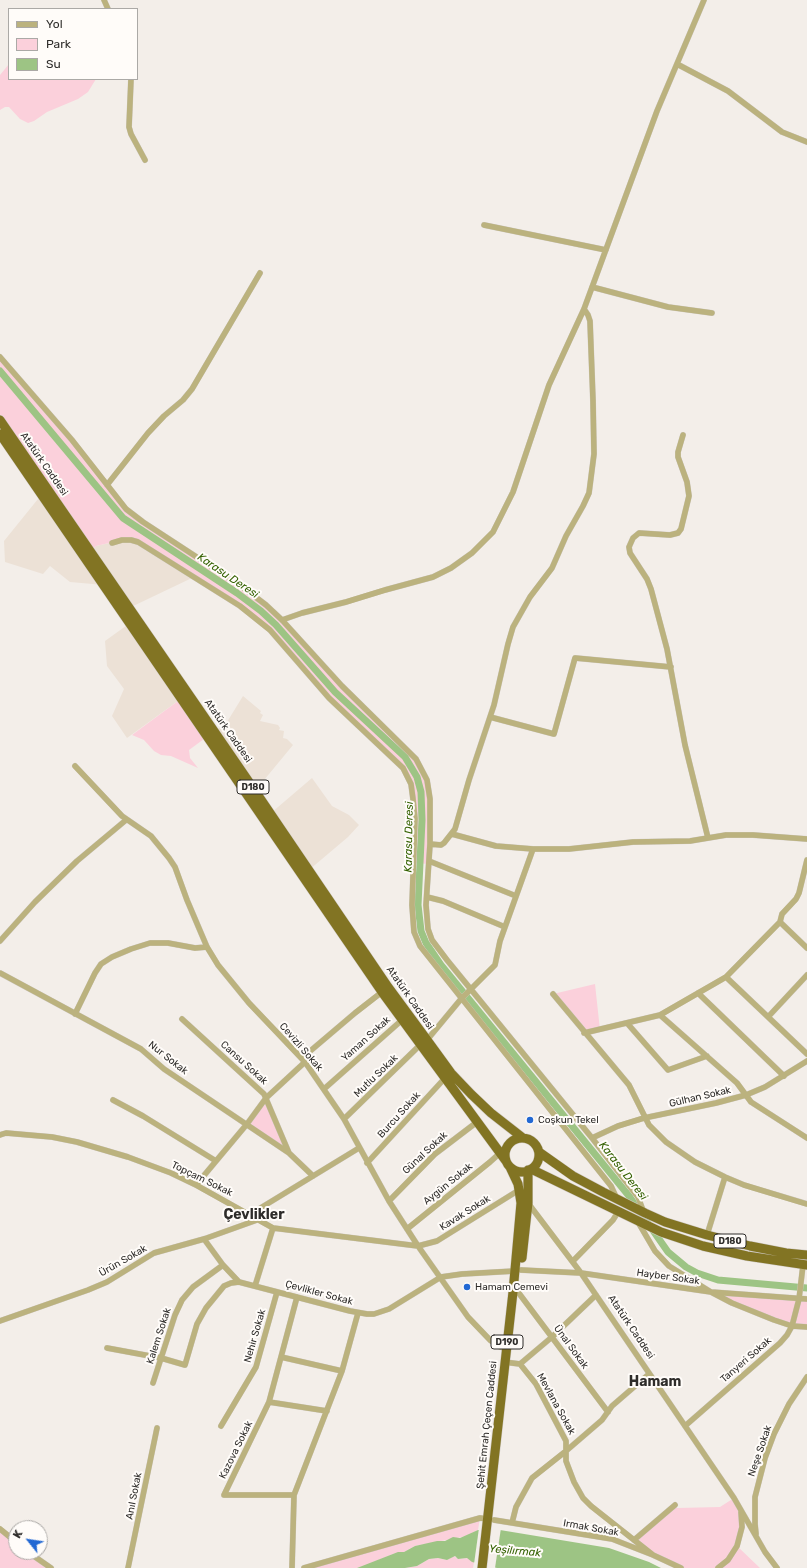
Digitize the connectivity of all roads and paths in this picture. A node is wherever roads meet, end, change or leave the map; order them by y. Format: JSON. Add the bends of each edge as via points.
{"nodes":[{"id":1,"x":704,"y":0,"type":"edge"},
{"id":2,"x":677,"y":64,"type":"junction"},
{"id":3,"x":130,"y":80,"type":"edge"},
{"id":4,"x":807,"y":142,"type":"edge"},
{"id":5,"x":145,"y":160,"type":"dead end"},
{"id":6,"x":484,"y":225,"type":"dead end"},
{"id":7,"x":606,"y":250,"type":"junction"},
{"id":8,"x":260,"y":273,"type":"dead end"},
{"id":9,"x":592,"y":287,"type":"junction"},
{"id":10,"x":584,"y":309,"type":"junction"},
{"id":11,"x":712,"y":314,"type":"dead end"},
{"id":12,"x":0,"y":358,"type":"edge"},
{"id":13,"x":0,"y":420,"type":"edge"},
{"id":14,"x":0,"y":434,"type":"edge"},
{"id":15,"x":683,"y":435,"type":"dead end"},
{"id":16,"x":107,"y":485,"type":"junction"},
{"id":17,"x":112,"y":543,"type":"dead end"},
{"id":18,"x":282,"y":620,"type":"junction"},
{"id":19,"x":670,"y":667,"type":"junction"},
{"id":20,"x":490,"y":717,"type":"junction"},
{"id":21,"x":75,"y":766,"type":"dead end"},
{"id":22,"x":126,"y":820,"type":"junction"},
{"id":23,"x":452,"y":834,"type":"junction"},
{"id":24,"x":708,"y":838,"type":"junction"},
{"id":25,"x":807,"y":839,"type":"edge"},
{"id":26,"x":430,"y":844,"type":"junction"},
{"id":27,"x":533,"y":849,"type":"junction"},
{"id":28,"x":807,"y":860,"type":"edge"},
{"id":29,"x":429,"y":861,"type":"junction"},
{"id":30,"x":516,"y":896,"type":"junction"},
{"id":31,"x":427,"y":897,"type":"junction"},
{"id":32,"x":780,"y":922,"type":"junction"},
{"id":33,"x":505,"y":927,"type":"junction"},
{"id":34,"x":0,"y":941,"type":"edge"},
{"id":35,"x":207,"y":947,"type":"junction"},
{"id":36,"x":807,"y":948,"type":"edge"},
{"id":37,"x":0,"y":974,"type":"edge"},
{"id":38,"x":807,"y":975,"type":"edge"},
{"id":39,"x":726,"y":977,"type":"junction"},
{"id":40,"x":471,"y":989,"type":"junction"},
{"id":41,"x":382,"y":992,"type":"junction"},
{"id":42,"x":698,"y":993,"type":"junction"},
{"id":43,"x":553,"y":994,"type":"dead end"},
{"id":44,"x":461,"y":999,"type":"junction"},
{"id":45,"x":76,"y":1014,"type":"junction"},
{"id":46,"x":660,"y":1015,"type":"junction"},
{"id":47,"x":768,"y":1017,"type":"junction"},
{"id":48,"x":182,"y":1019,"type":"dead end"},
{"id":49,"x":402,"y":1020,"type":"junction"},
{"id":50,"x":628,"y":1023,"type":"junction"},
{"id":51,"x":584,"y":1033,"type":"junction"},
{"id":52,"x":423,"y":1042,"type":"junction"},
{"id":53,"x":807,"y":1054,"type":"edge"},
{"id":54,"x":707,"y":1056,"type":"junction"},
{"id":55,"x":303,"y":1060,"type":"junction"},
{"id":56,"x":807,"y":1061,"type":"edge"},
{"id":57,"x":784,"y":1076,"type":"junction"},
{"id":58,"x":445,"y":1078,"type":"junction"},
{"id":59,"x":324,"y":1089,"type":"junction"},
{"id":60,"x":746,"y":1095,"type":"junction"},
{"id":61,"x":266,"y":1098,"type":"junction"},
{"id":62,"x":113,"y":1100,"type":"dead end"},
{"id":63,"x":644,"y":1118,"type":"junction"},
{"id":64,"x":344,"y":1119,"type":"junction"},
{"id":65,"x":477,"y":1122,"type":"junction"},
{"id":66,"x":247,"y":1124,"type":"junction"},
{"id":67,"x":0,"y":1131,"type":"edge"},
{"id":68,"x":6,"y":1133,"type":"junction"},
{"id":69,"x":0,"y":1135,"type":"edge"},
{"id":70,"x":523,"y":1138,"type":"junction"},
{"id":71,"x":592,"y":1138,"type":"junction"},
{"id":72,"x":807,"y":1138,"type":"edge"},
{"id":73,"x":359,"y":1148,"type":"junction"},
{"id":74,"x":539,"y":1152,"type":"junction"},
{"id":75,"x":289,"y":1153,"type":"junction"},
{"id":76,"x":500,"y":1153,"type":"junction"},
{"id":77,"x":216,"y":1161,"type":"junction"},
{"id":78,"x":367,"y":1163,"type":"junction"},
{"id":79,"x":508,"y":1164,"type":"junction"},
{"id":80,"x":530,"y":1170,"type":"junction"},
{"id":81,"x":313,"y":1176,"type":"junction"},
{"id":82,"x":725,"y":1177,"type":"junction"},
{"id":83,"x":196,"y":1185,"type":"junction"},
{"id":84,"x":519,"y":1190,"type":"junction"},
{"id":85,"x":389,"y":1201,"type":"junction"},
{"id":86,"x":621,"y":1201,"type":"junction"},
{"id":87,"x":528,"y":1203,"type":"junction"},
{"id":88,"x":807,"y":1204,"type":"edge"},
{"id":89,"x":621,"y":1213,"type":"junction"},
{"id":90,"x":645,"y":1213,"type":"junction"},
{"id":91,"x":249,"y":1215,"type":"junction"},
{"id":92,"x":258,"y":1220,"type":"junction"},
{"id":93,"x":638,"y":1222,"type":"junction"},
{"id":94,"x":273,"y":1228,"type":"junction"},
{"id":95,"x":407,"y":1229,"type":"junction"},
{"id":96,"x":707,"y":1235,"type":"junction"},
{"id":97,"x":204,"y":1239,"type":"junction"},
{"id":98,"x":418,"y":1246,"type":"junction"},
{"id":99,"x":807,"y":1255,"type":"edge"},
{"id":100,"x":573,"y":1261,"type":"junction"},
{"id":101,"x":223,"y":1265,"type":"junction"},
{"id":102,"x":805,"y":1265,"type":"edge"},
{"id":103,"x":518,"y":1270,"type":"junction"},
{"id":104,"x":581,"y":1273,"type":"junction"},
{"id":105,"x":441,"y":1277,"type":"junction"},
{"id":106,"x":240,"y":1282,"type":"junction"},
{"id":107,"x":255,"y":1286,"type":"junction"},
{"id":108,"x":277,"y":1292,"type":"junction"},
{"id":109,"x":518,"y":1292,"type":"junction"},
{"id":110,"x":711,"y":1292,"type":"junction"},
{"id":111,"x":596,"y":1295,"type":"junction"},
{"id":112,"x":297,"y":1297,"type":"junction"},
{"id":113,"x":799,"y":1297,"type":"junction"},
{"id":114,"x":807,"y":1299,"type":"edge"},
{"id":115,"x":358,"y":1313,"type":"junction"},
{"id":116,"x":0,"y":1321,"type":"edge"},
{"id":117,"x":792,"y":1326,"type":"junction"},
{"id":118,"x":807,"y":1327,"type":"edge"},
{"id":119,"x":552,"y":1337,"type":"junction"},
{"id":120,"x":107,"y":1348,"type":"dead end"},
{"id":121,"x":506,"y":1349,"type":"junction"},
{"id":122,"x":281,"y":1357,"type":"junction"},
{"id":123,"x":161,"y":1358,"type":"junction"},
{"id":124,"x":512,"y":1363,"type":"junction"},
{"id":125,"x":342,"y":1371,"type":"junction"},
{"id":126,"x":650,"y":1374,"type":"junction"},
{"id":127,"x":807,"y":1377,"type":"edge"},
{"id":128,"x":153,"y":1384,"type":"dead end"},
{"id":129,"x":269,"y":1402,"type":"junction"},
{"id":130,"x":326,"y":1410,"type":"junction"},
{"id":131,"x":608,"y":1412,"type":"junction"},
{"id":132,"x":221,"y":1426,"type":"dead end"},
{"id":133,"x":685,"y":1426,"type":"junction"},
{"id":134,"x":157,"y":1428,"type":"dead end"},
{"id":135,"x":566,"y":1451,"type":"junction"},
{"id":136,"x":294,"y":1495,"type":"junction"},
{"id":137,"x":675,"y":1505,"type":"dead end"},
{"id":138,"x":740,"y":1508,"type":"junction"},
{"id":139,"x":491,"y":1520,"type":"junction"},
{"id":140,"x":512,"y":1523,"type":"junction"},
{"id":141,"x":0,"y":1529,"type":"edge"},
{"id":142,"x":8,"y":1536,"type":"edge"},
{"id":143,"x":757,"y":1538,"type":"junction"},
{"id":144,"x":634,"y":1540,"type":"junction"},
{"id":145,"x":653,"y":1554,"type":"junction"},
{"id":146,"x":40,"y":1560,"type":"edge"},
{"id":147,"x":51,"y":1568,"type":"edge"},
{"id":148,"x":128,"y":1568,"type":"edge"},
{"id":149,"x":292,"y":1568,"type":"edge"},
{"id":150,"x":304,"y":1568,"type":"edge"},
{"id":151,"x":484,"y":1568,"type":"edge"},
{"id":152,"x":681,"y":1568,"type":"edge"},
{"id":153,"x":718,"y":1568,"type":"edge"},
{"id":154,"x":777,"y":1568,"type":"edge"}],
"edges":[{"from":1,"to":2,"type":"street"},
{"from":2,"to":4,"type":"street","via":[[728,90],[782,132]]},
{"from":2,"to":7,"type":"street"},
{"from":3,"to":5,"type":"street","via":[[129,127]]},
{"from":6,"to":7,"type":"street"},
{"from":7,"to":9,"type":"street"},
{"from":8,"to":16,"type":"street","via":[[192,389],[148,433]]},
{"from":9,"to":10,"type":"street"},
{"from":9,"to":11,"type":"street","via":[[668,307]]},
{"from":10,"to":18,"type":"street","via":[[549,386],[513,492],[498,526],[489,538],[451,568],[433,577]]},
{"from":10,"to":20,"type":"street","via":[[590,321],[594,454],[591,485],[556,562],[530,597],[514,628]]},
{"from":12,"to":16,"type":"street","via":[[72,440]]},
{"from":13,"to":52,"type":"highway","name":"Atatürk Caddesi","number":"D180","via":[[247,779]]},
{"from":14,"to":41,"type":"highway","name":"Atatürk Caddesi","number":"D180"},
{"from":15,"to":19,"type":"street","via":[[678,457],[689,496],[681,529],[678,533],[670,534],[639,533],[628,547],[649,583]]},
{"from":16,"to":18,"type":"street","via":[[135,516],[250,592]]},
{"from":17,"to":44,"type":"street","via":[[122,540],[138,542],[240,606],[270,630],[329,698],[403,768],[411,784],[413,800],[414,932],[426,955]]},
{"from":18,"to":26,"type":"street","via":[[342,686],[416,759],[429,790]]},
{"from":19,"to":20,"type":"street","via":[[575,658],[554,734]]},
{"from":19,"to":24,"type":"street","via":[[685,745]]},
{"from":20,"to":23,"type":"street"},
{"from":21,"to":22,"type":"street","name":"Cevizli Sokak"},
{"from":22,"to":34,"type":"street","via":[[77,861]]},
{"from":22,"to":35,"type":"street","name":"Cevizli Sokak","via":[[151,836],[169,858]]},
{"from":23,"to":26,"type":"street","via":[[441,845]]},
{"from":23,"to":27,"type":"street","via":[[496,846]]},
{"from":24,"to":25,"type":"street","via":[[753,835]]},
{"from":24,"to":27,"type":"street","via":[[569,849]]},
{"from":26,"to":29,"type":"street"},
{"from":27,"to":30,"type":"street","name":"Mutlu Sokak"},
{"from":28,"to":32,"type":"street","via":[[798,896],[782,914]]},
{"from":29,"to":30,"type":"street"},
{"from":29,"to":31,"type":"street"},
{"from":30,"to":33,"type":"street","name":"Mutlu Sokak"},
{"from":31,"to":33,"type":"street","via":[[443,901]]},
{"from":31,"to":40,"type":"street","via":[[428,930],[432,940]]},
{"from":32,"to":36,"type":"street"},
{"from":32,"to":39,"type":"street"},
{"from":33,"to":40,"type":"street","name":"Mutlu Sokak","via":[[495,965]]},
{"from":35,"to":45,"type":"street","via":[[150,943],[112,957],[95,973]]},
{"from":35,"to":55,"type":"street","name":"Cevizli Sokak","via":[[233,986]]},
{"from":37,"to":45,"type":"street","name":"Nur Sokak"},
{"from":38,"to":47,"type":"street"},
{"from":39,"to":42,"type":"street"},
{"from":39,"to":47,"type":"street"},
{"from":40,"to":44,"type":"street","name":"Mutlu Sokak"},
{"from":40,"to":71,"type":"street"},
{"from":41,"to":49,"type":"highway","name":"Atatürk Caddesi","number":"D180"},
{"from":41,"to":55,"type":"street"},
{"from":42,"to":46,"type":"street"},
{"from":42,"to":57,"type":"street"},
{"from":43,"to":51,"type":"street"},
{"from":44,"to":52,"type":"street","name":"Mutlu Sokak"},
{"from":44,"to":86,"type":"street","via":[[607,1180]]},
{"from":45,"to":66,"type":"street","name":"Nur Sokak","via":[[141,1049],[164,1069]]},
{"from":46,"to":50,"type":"street"},
{"from":46,"to":54,"type":"street"},
{"from":47,"to":53,"type":"street"},
{"from":48,"to":61,"type":"street","name":"Cansu Sokak"},
{"from":49,"to":52,"type":"highway","name":"Atatürk Caddesi","number":"D180"},
{"from":49,"to":59,"type":"street","name":"Yaman Sokak"},
{"from":50,"to":51,"type":"street"},
{"from":50,"to":54,"type":"street","via":[[668,1070]]},
{"from":51,"to":63,"type":"street","via":[[629,1085]]},
{"from":52,"to":58,"type":"highway","name":"Atatürk Caddesi","number":"D180"},
{"from":52,"to":64,"type":"street","name":"Mutlu Sokak"},
{"from":52,"to":70,"type":"highway","name":"Atatürk Caddesi","number":"D180","via":[[471,1094],[502,1123]]},
{"from":54,"to":60,"type":"street","via":[[737,1083]]},
{"from":55,"to":59,"type":"street","name":"Cevizli Sokak"},
{"from":55,"to":61,"type":"street"},
{"from":56,"to":57,"type":"street","name":"Gülhan Sokak"},
{"from":57,"to":60,"type":"street","name":"Gülhan Sokak"},
{"from":58,"to":65,"type":"highway","name":"Atatürk Caddesi","number":"D180"},
{"from":58,"to":78,"type":"street","name":"Burcu Sokak"},
{"from":59,"to":64,"type":"street","name":"Cevizli Sokak"},
{"from":60,"to":63,"type":"street","name":"Gülhan Sokak"},
{"from":60,"to":72,"type":"street","via":[[757,1106]]},
{"from":61,"to":66,"type":"street"},
{"from":61,"to":75,"type":"street","name":"Cansu Sokak"},
{"from":62,"to":77,"type":"street"},
{"from":63,"to":71,"type":"street","name":"Gülhan Sokak"},
{"from":63,"to":82,"type":"street","via":[[666,1142],[695,1162]]},
{"from":64,"to":73,"type":"street","name":"Cevizli Sokak"},
{"from":65,"to":76,"type":"highway","name":"Atatürk Caddesi","number":"D180"},
{"from":65,"to":85,"type":"street","name":"Günal Sokak","via":[[436,1154]]},
{"from":66,"to":75,"type":"street","name":"Nur Sokak"},
{"from":66,"to":77,"type":"street"},
{"from":67,"to":68,"type":"street"},
{"from":68,"to":69,"type":"street","name":"Topçam Sokak"},
{"from":68,"to":83,"type":"street","name":"Topçam Sokak","via":[[77,1142],[148,1164]]},
{"from":70,"to":74,"type":"highway","name":"Atatürk Caddesi","via":[[533,1142]]},
{"from":70,"to":79,"type":"highway","via":[[512,1140],[508,1145],[505,1151]]},
{"from":71,"to":90,"type":"street","via":[[638,1197]]},
{"from":73,"to":78,"type":"street","name":"Cevizli Sokak"},
{"from":73,"to":81,"type":"street"},
{"from":74,"to":80,"type":"highway","via":[[538,1161]]},
{"from":74,"to":86,"type":"highway","number":"D180","via":[[573,1176]]},
{"from":75,"to":81,"type":"street","name":"Nur Sokak"},
{"from":76,"to":79,"type":"highway","name":"Atatürk Caddesi","number":"D180"},
{"from":76,"to":95,"type":"street","name":"Aygün Sokak"},
{"from":77,"to":83,"type":"street"},
{"from":78,"to":85,"type":"street","name":"Cevizli Sokak"},
{"from":79,"to":80,"type":"highway","via":[[518,1171]]},
{"from":79,"to":84,"type":"highway","name":"Şehit Emrah Çeçen Caddesi","number":"D190"},
{"from":80,"to":87,"type":"highway","name":"Şehit Emrah Çeçen Caddesi","number":"D190"},
{"from":80,"to":89,"type":"highway","number":"D180"},
{"from":81,"to":91,"type":"street"},
{"from":82,"to":88,"type":"street"},
{"from":82,"to":96,"type":"street"},
{"from":83,"to":91,"type":"street","name":"Topçam Sokak"},
{"from":84,"to":98,"type":"street","name":"Kavak Sokak","via":[[437,1241]]},
{"from":84,"to":103,"type":"highway","name":"Şehit Emrah Çeçen Caddesi","number":"D190","via":[[521,1203]]},
{"from":85,"to":95,"type":"street","name":"Cevizli Sokak"},
{"from":86,"to":90,"type":"highway","number":"D180"},
{"from":87,"to":100,"type":"street","name":"Atatürk Caddesi"},
{"from":87,"to":103,"type":"highway","name":"Şehit Emrah Çeçen Caddesi","number":"D190"},
{"from":89,"to":93,"type":"highway","number":"D180"},
{"from":89,"to":100,"type":"street"},
{"from":90,"to":96,"type":"highway","number":"D180"},
{"from":91,"to":92,"type":"street","name":"Topçam Sokak"},
{"from":92,"to":94,"type":"street","name":"Topçam Sokak"},
{"from":92,"to":97,"type":"street","name":"Ürün Sokak"},
{"from":93,"to":102,"type":"highway","number":"D180","via":[[703,1246],[762,1260]]},
{"from":93,"to":110,"type":"street","via":[[655,1251],[669,1266]]},
{"from":94,"to":98,"type":"street","name":"Topçam Sokak"},
{"from":94,"to":107,"type":"street"},
{"from":95,"to":98,"type":"street","name":"Cevizli Sokak"},
{"from":96,"to":99,"type":"highway","number":"D180","via":[[765,1249]]},
{"from":97,"to":101,"type":"street"},
{"from":97,"to":116,"type":"street","name":"Ürün Sokak","via":[[154,1253],[94,1288]]},
{"from":98,"to":105,"type":"street","name":"Cevizli Sokak"},
{"from":100,"to":104,"type":"street","name":"Atatürk Caddesi"},
{"from":101,"to":106,"type":"street"},
{"from":101,"to":123,"type":"street","name":"Kalem Sokak","via":[[193,1287],[182,1300]]},
{"from":102,"to":113,"type":"street","name":"Tanyeri Sokak"},
{"from":103,"to":104,"type":"street","name":"Hayber Sokak"},
{"from":103,"to":105,"type":"street","name":"Hayber Sokak"},
{"from":103,"to":109,"type":"highway","name":"Şehit Emrah Çeçen Caddesi","number":"D190"},
{"from":103,"to":121,"type":"highway","name":"Şehit Emrah Çeçen Caddesi","number":"D190"},
{"from":104,"to":110,"type":"street","name":"Hayber Sokak"},
{"from":104,"to":111,"type":"street","name":"Atatürk Caddesi"},
{"from":105,"to":115,"type":"street","name":"Çevlikler Sokak","via":[[384,1311],[374,1314]]},
{"from":105,"to":121,"type":"street","name":"Cevizli Sokak","via":[[477,1327],[498,1346]]},
{"from":106,"to":107,"type":"street","name":"Çevlikler Sokak"},
{"from":106,"to":123,"type":"street","via":[[224,1286],[206,1308],[197,1324],[185,1365]]},
{"from":107,"to":108,"type":"street","name":"Çevlikler Sokak"},
{"from":108,"to":112,"type":"street","name":"Çevlikler Sokak"},
{"from":108,"to":132,"type":"street","name":"Nehir Sokak","via":[[256,1367]]},
{"from":109,"to":119,"type":"street","name":"Ünal Sokak"},
{"from":109,"to":124,"type":"highway","name":"Şehit Emrah Çeçen Caddesi","number":"D190"},
{"from":110,"to":113,"type":"street"},
{"from":110,"to":117,"type":"street","name":"Hayber Sokak"},
{"from":111,"to":119,"type":"street"},
{"from":111,"to":126,"type":"street","name":"Atatürk Caddesi"},
{"from":112,"to":115,"type":"street","name":"Çevlikler Sokak"},
{"from":112,"to":122,"type":"street","name":"Kazova Sokak"},
{"from":113,"to":114,"type":"street"},
{"from":113,"to":117,"type":"street","name":"Tanyeri Sokak"},
{"from":115,"to":125,"type":"street"},
{"from":117,"to":118,"type":"street","name":"Hayber Sokak"},
{"from":117,"to":133,"type":"street","name":"Tanyeri Sokak","via":[[780,1343]]},
{"from":119,"to":124,"type":"street"},
{"from":119,"to":131,"type":"street","name":"Ünal Sokak"},
{"from":120,"to":123,"type":"street"},
{"from":121,"to":124,"type":"highway","name":"Şehit Emrah Çeçen Caddesi","number":"D190"},
{"from":122,"to":125,"type":"street"},
{"from":122,"to":129,"type":"street","name":"Kazova Sokak"},
{"from":123,"to":128,"type":"street","name":"Kalem Sokak"},
{"from":124,"to":135,"type":"street","name":"Mevlana Sokak","via":[[536,1384],[566,1441]]},
{"from":124,"to":139,"type":"highway","name":"Şehit Emrah Çeçen Caddesi","number":"D190"},
{"from":125,"to":130,"type":"street"},
{"from":126,"to":131,"type":"street"},
{"from":126,"to":133,"type":"street","name":"Atatürk Caddesi"},
{"from":127,"to":143,"type":"street","name":"Neşe Sokak","via":[[789,1404],[765,1458],[755,1497]]},
{"from":129,"to":130,"type":"street"},
{"from":129,"to":136,"type":"street","name":"Kazova Sokak","via":[[224,1495]]},
{"from":130,"to":136,"type":"street"},
{"from":131,"to":135,"type":"street"},
{"from":133,"to":138,"type":"street","name":"Atatürk Caddesi"},
{"from":134,"to":148,"type":"street","name":"Anıl Sokak"},
{"from":135,"to":140,"type":"street","via":[[532,1478],[516,1507]]},
{"from":135,"to":144,"type":"street","name":"Mevlana Sokak","via":[[566,1461],[583,1498]]},
{"from":136,"to":149,"type":"street"},
{"from":137,"to":144,"type":"street"},
{"from":138,"to":143,"type":"street","name":"Atatürk Caddesi"},
{"from":138,"to":153,"type":"street","via":[[742,1527],[739,1541],[733,1554]]},
{"from":139,"to":140,"type":"street","name":"Irmak Sokak"},
{"from":139,"to":150,"type":"street","name":"Irmak Sokak","via":[[480,1518]]},
{"from":139,"to":151,"type":"highway","name":"Şehit Emrah Çeçen Caddesi","number":"D190"},
{"from":140,"to":145,"type":"street","name":"Irmak Sokak","via":[[612,1539]]},
{"from":141,"to":142,"type":"street"},
{"from":143,"to":154,"type":"street","name":"Atatürk Caddesi"},
{"from":144,"to":145,"type":"street","name":"Mevlana Sokak"},
{"from":145,"to":152,"type":"street","name":"Irmak Sokak"},
{"from":146,"to":147,"type":"street"}]}
